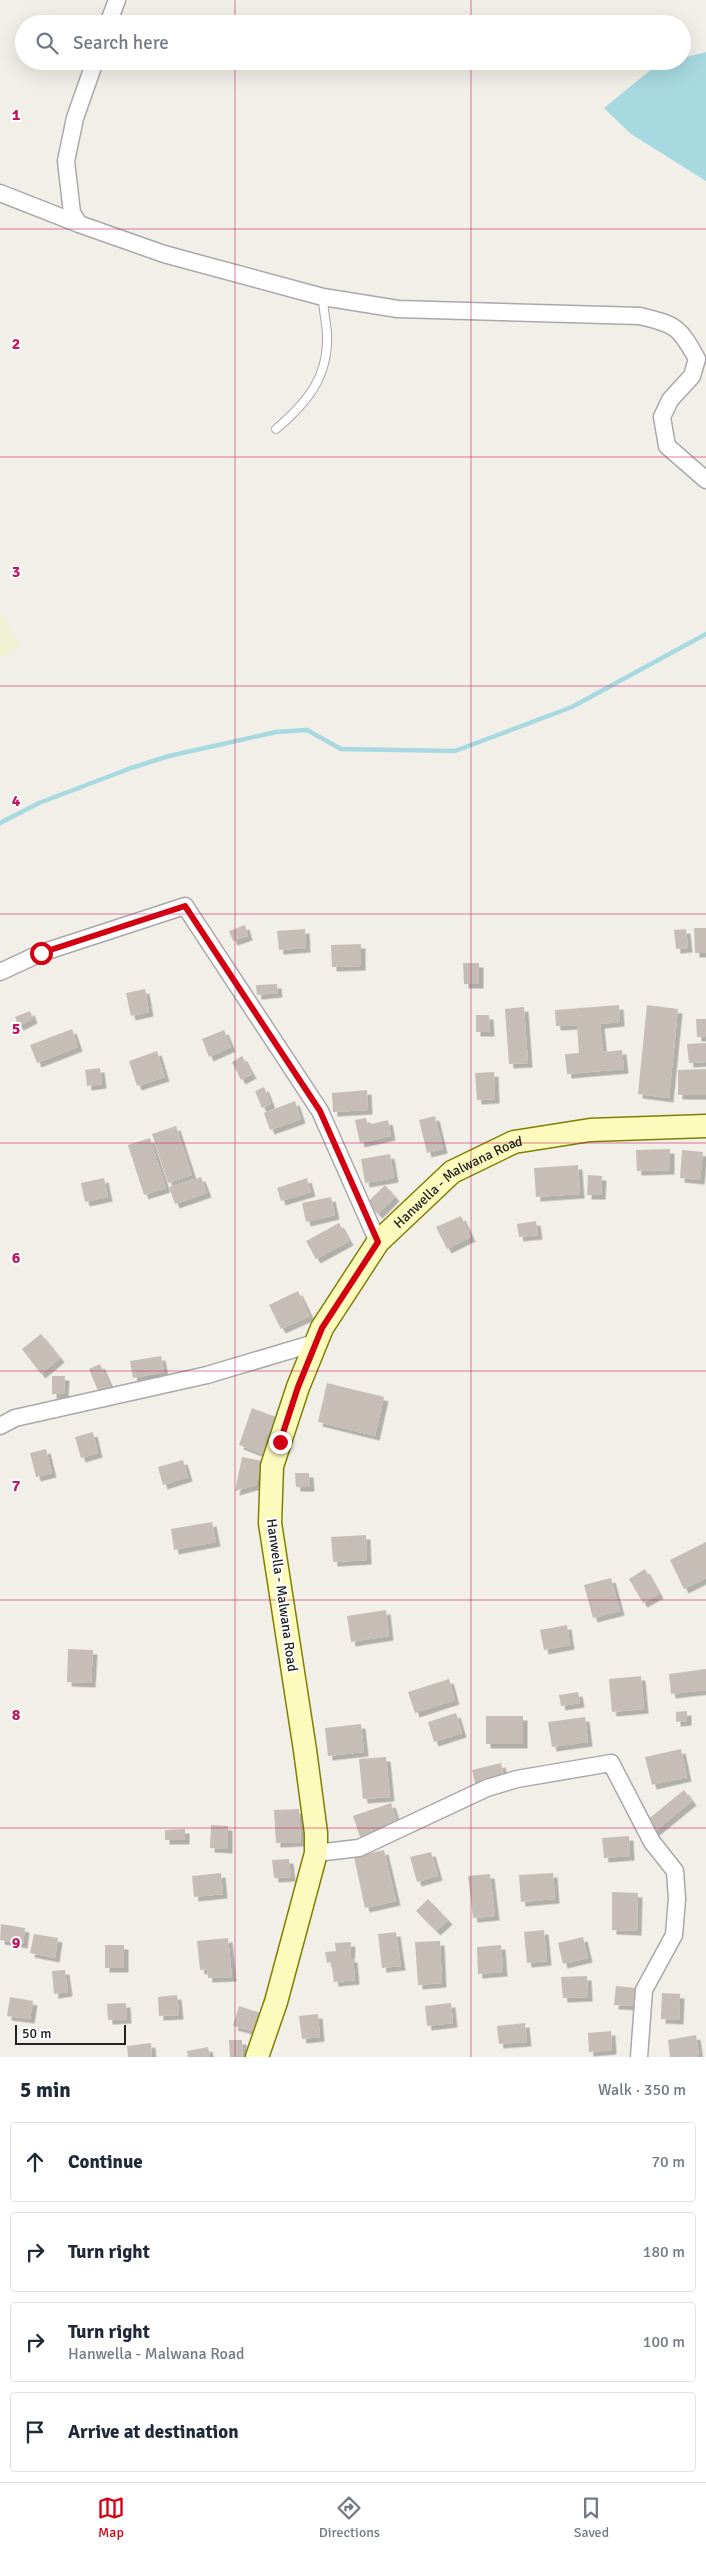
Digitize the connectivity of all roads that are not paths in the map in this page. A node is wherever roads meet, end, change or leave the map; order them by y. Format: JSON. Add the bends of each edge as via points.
{"nodes":[{"id":1,"x":117,"y":0,"type":"edge"},
{"id":2,"x":111,"y":15,"type":"edge"},
{"id":3,"x":92,"y":70,"type":"edge"},
{"id":4,"x":0,"y":193,"type":"edge"},
{"id":5,"x":79,"y":224,"type":"junction"},
{"id":6,"x":323,"y":297,"type":"junction"},
{"id":7,"x":276,"y":429,"type":"dead end"},
{"id":8,"x":706,"y":480,"type":"edge"},
{"id":9,"x":0,"y":972,"type":"edge"},
{"id":10,"x":706,"y":1126,"type":"edge"},
{"id":11,"x":378,"y":1242,"type":"junction"},
{"id":12,"x":318,"y":1342,"type":"junction"},
{"id":13,"x":0,"y":1426,"type":"edge"},
{"id":14,"x":316,"y":1853,"type":"junction"},
{"id":15,"x":257,"y":2057,"type":"edge"},
{"id":16,"x":639,"y":2057,"type":"edge"}],
"edges":[{"from":1,"to":2,"type":"street"},
{"from":3,"to":5,"type":"street","via":[[75,118],[66,161],[72,213]]},
{"from":4,"to":5,"type":"street"},
{"from":5,"to":6,"type":"street","via":[[164,254]]},
{"from":6,"to":7,"type":"lane","via":[[326,356],[316,385],[301,408]]},
{"from":6,"to":8,"type":"street","via":[[398,309],[640,316],[666,322],[682,332],[697,359],[692,376],[670,400],[662,417],[667,446]]},
{"from":9,"to":11,"type":"street","via":[[41,953],[185,906],[320,1111]]},
{"from":10,"to":11,"type":"street","name":"Hanwella - Malwana Road","via":[[590,1130],[514,1142],[452,1172]]},
{"from":11,"to":12,"type":"street","name":"Hanwella - Malwana Road","via":[[322,1328]]},
{"from":12,"to":13,"type":"street","via":[[207,1375],[15,1418]]},
{"from":12,"to":14,"type":"street","name":"Hanwella - Malwana Road","via":[[298,1387],[272,1466],[270,1523],[316,1833]]},
{"from":14,"to":15,"type":"street","name":"Hanwella - Malwana Road","via":[[276,2002]]},
{"from":14,"to":16,"type":"street","via":[[359,1848],[487,1788],[517,1779],[611,1763],[652,1842],[675,1871],[674,1935],[644,1990]]}]}
